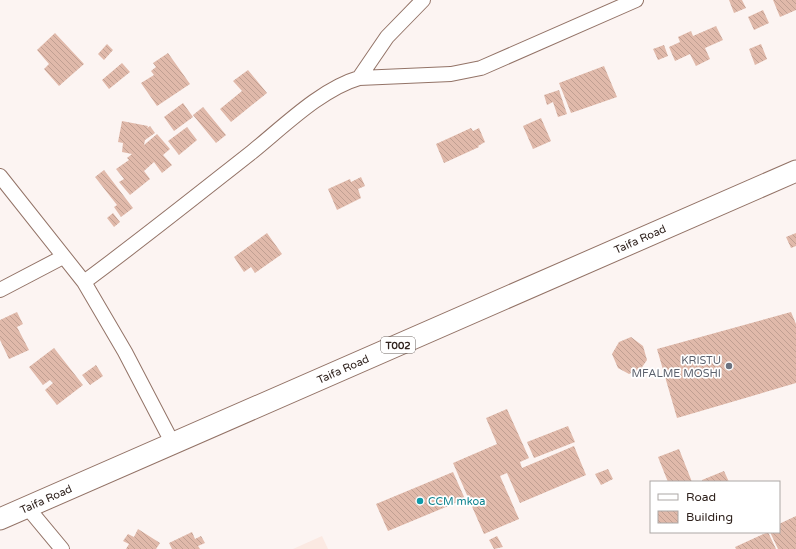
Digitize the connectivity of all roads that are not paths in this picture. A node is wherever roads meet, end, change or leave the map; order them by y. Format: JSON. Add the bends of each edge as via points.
{"nodes":[{"id":1,"x":423,"y":0,"type":"edge"},
{"id":2,"x":636,"y":0,"type":"edge"},
{"id":3,"x":359,"y":78,"type":"junction"},
{"id":4,"x":796,"y":171,"type":"edge"},
{"id":5,"x":0,"y":176,"type":"edge"},
{"id":6,"x":64,"y":257,"type":"junction"},
{"id":7,"x":84,"y":282,"type":"junction"},
{"id":8,"x":0,"y":290,"type":"edge"},
{"id":9,"x":173,"y":444,"type":"junction"},
{"id":10,"x":27,"y":507,"type":"junction"},
{"id":11,"x":0,"y":519,"type":"edge"},
{"id":12,"x":62,"y":549,"type":"edge"}],
"edges":[{"from":1,"to":3,"type":"street","via":[[387,37]]},
{"from":2,"to":3,"type":"street","via":[[476,70],[451,74]]},
{"from":3,"to":7,"type":"street","via":[[332,90],[305,109],[157,228]]},
{"from":4,"to":9,"type":"highway","name":"Taifa Road","number":"T002"},
{"from":5,"to":6,"type":"street"},
{"from":6,"to":7,"type":"street"},
{"from":6,"to":8,"type":"street"},
{"from":7,"to":9,"type":"street","via":[[125,352]]},
{"from":9,"to":10,"type":"highway","name":"Taifa Road","number":"T002"},
{"from":10,"to":11,"type":"highway","name":"Taifa Road","number":"T002"},
{"from":10,"to":12,"type":"street"}]}
